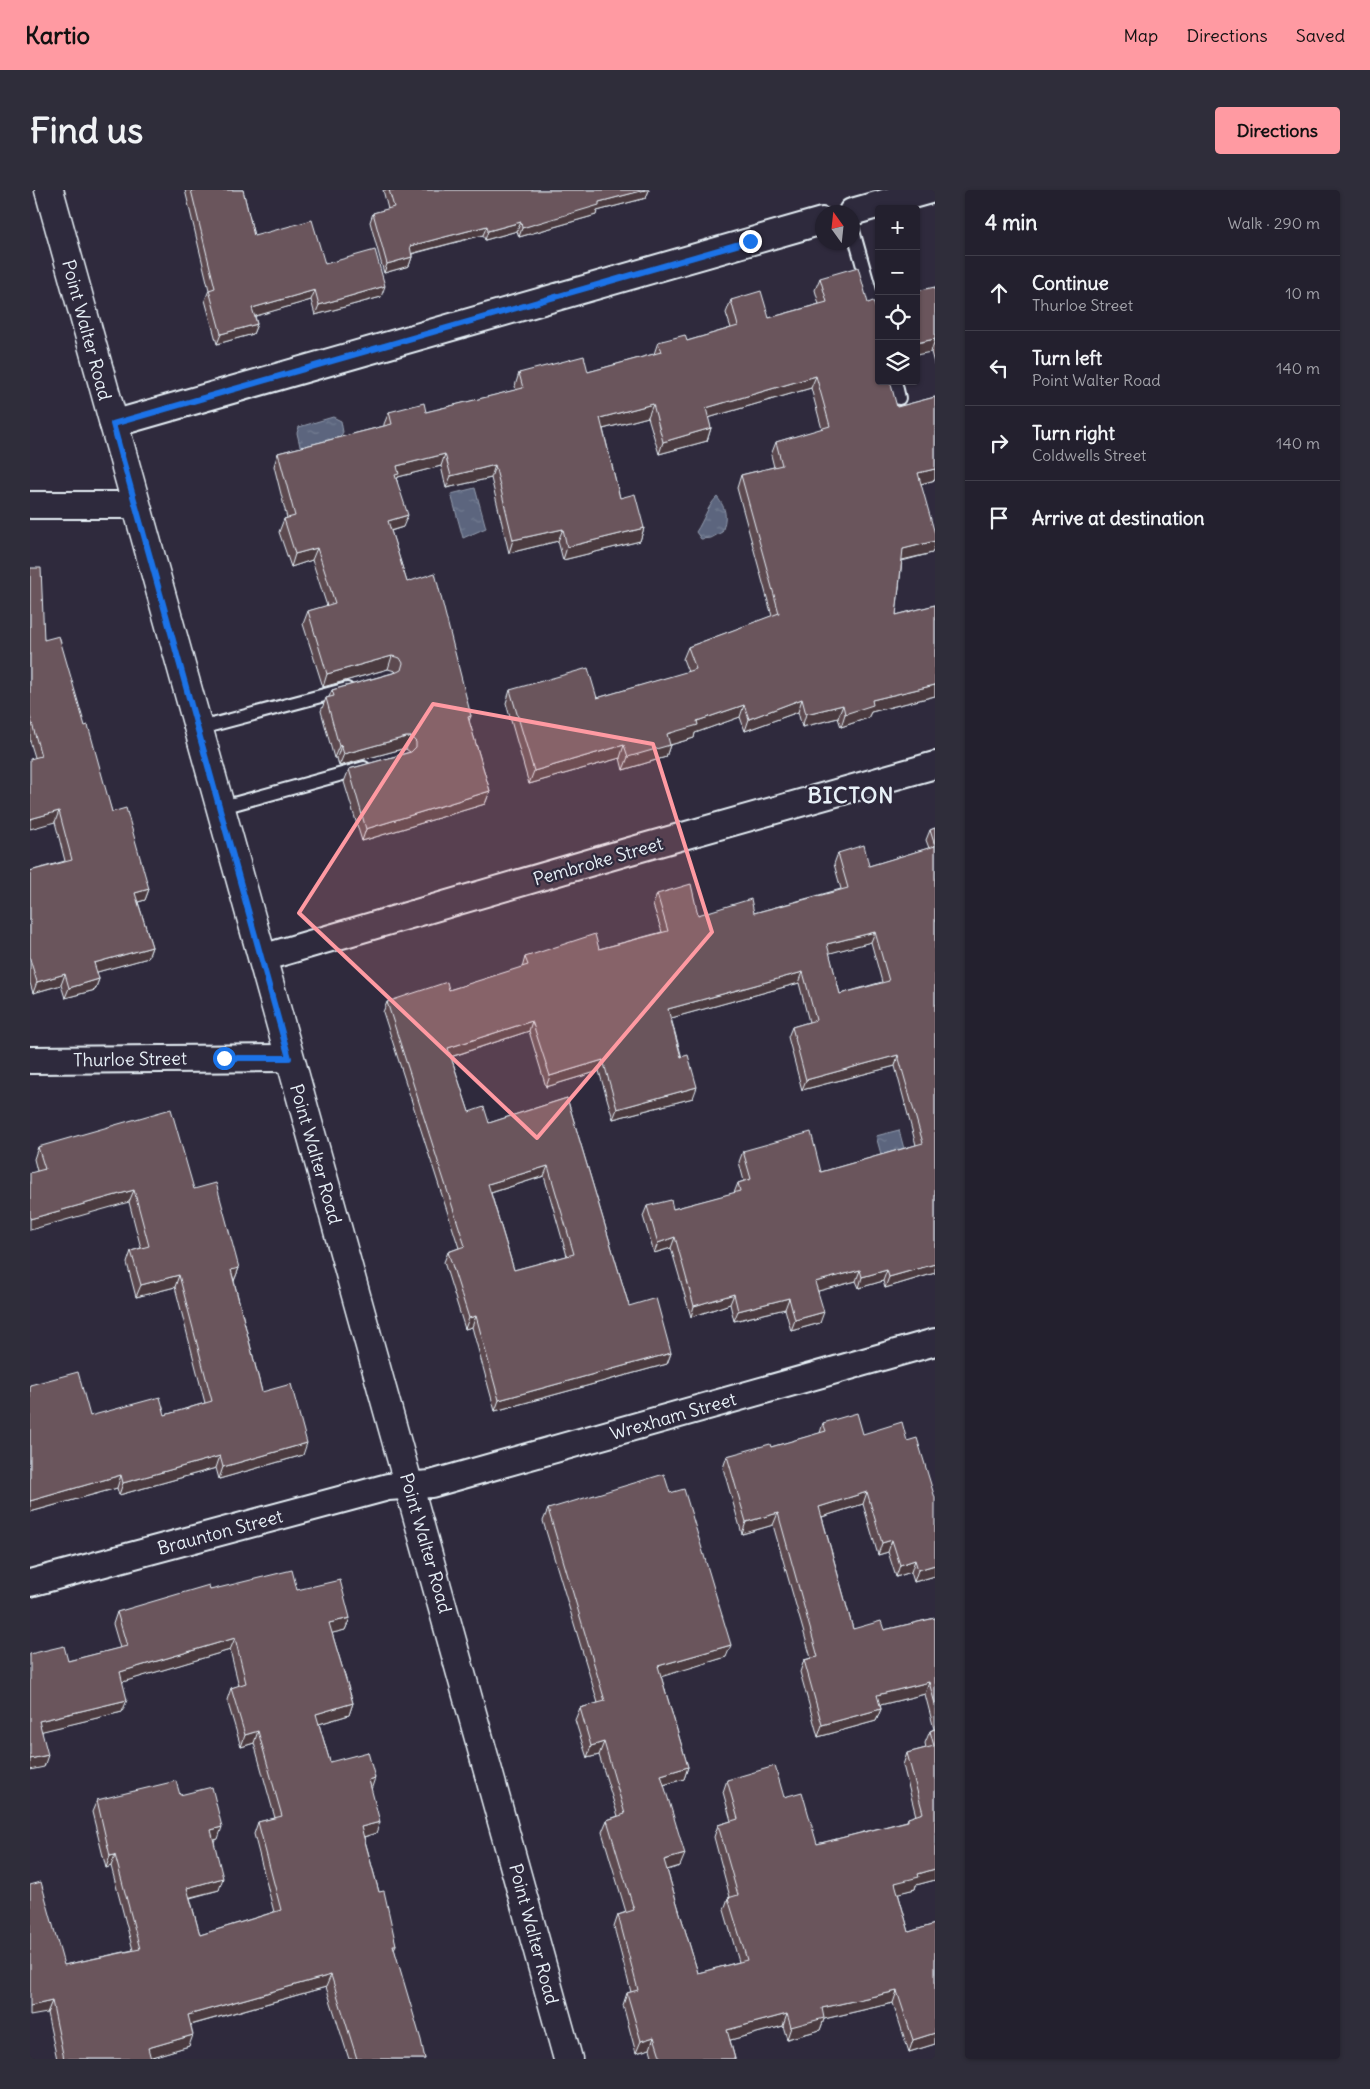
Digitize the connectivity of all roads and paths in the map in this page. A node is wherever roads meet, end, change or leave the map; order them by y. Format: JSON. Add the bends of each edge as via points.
{"nodes":[{"id":1,"x":48,"y":190,"type":"edge"},
{"id":2,"x":930,"y":190,"type":"edge"},
{"id":3,"x":860,"y":210,"type":"edge"},
{"id":4,"x":815,"y":223,"type":"edge"},
{"id":5,"x":858,"y":250,"type":"edge"},
{"id":6,"x":875,"y":309,"type":"edge"},
{"id":7,"x":896,"y":385,"type":"edge"},
{"id":8,"x":899,"y":398,"type":"dead end"},
{"id":9,"x":113,"y":424,"type":"junction"},
{"id":10,"x":30,"y":505,"type":"edge"},
{"id":11,"x":136,"y":505,"type":"junction"},
{"id":12,"x":361,"y":685,"type":"edge"},
{"id":13,"x":197,"y":729,"type":"junction"},
{"id":14,"x":376,"y":764,"type":"edge"},
{"id":15,"x":935,"y":765,"type":"edge"},
{"id":16,"x":219,"y":808,"type":"junction"},
{"id":17,"x":262,"y":958,"type":"junction"},
{"id":18,"x":289,"y":1058,"type":"junction"},
{"id":19,"x":30,"y":1060,"type":"edge"},
{"id":20,"x":935,"y":1342,"type":"edge"},
{"id":21,"x":410,"y":1486,"type":"junction"},
{"id":22,"x":30,"y":1583,"type":"edge"},
{"id":23,"x":568,"y":2059,"type":"edge"}],
"edges":[{"from":1,"to":9,"type":"street","name":"Point Walter Road"},
{"from":2,"to":3,"type":"street"},
{"from":4,"to":9,"type":"street"},
{"from":5,"to":6,"type":"lane"},
{"from":7,"to":8,"type":"lane"},
{"from":9,"to":11,"type":"street","name":"Point Walter Road"},
{"from":10,"to":11,"type":"street"},
{"from":11,"to":13,"type":"street","name":"Point Walter Road"},
{"from":12,"to":13,"type":"lane"},
{"from":13,"to":16,"type":"street","name":"Point Walter Road"},
{"from":14,"to":16,"type":"lane"},
{"from":15,"to":17,"type":"street","name":"Pembroke Street"},
{"from":16,"to":17,"type":"street","name":"Point Walter Road"},
{"from":17,"to":18,"type":"street","name":"Point Walter Road"},
{"from":18,"to":19,"type":"street","name":"Thurloe Street"},
{"from":18,"to":21,"type":"street","name":"Point Walter Road"},
{"from":20,"to":21,"type":"street","name":"Wrexham Street","via":[[431,1484]]},
{"from":21,"to":22,"type":"street","name":"Braunton Street","via":[[388,1487]]},
{"from":21,"to":23,"type":"street","name":"Point Walter Road"}]}
